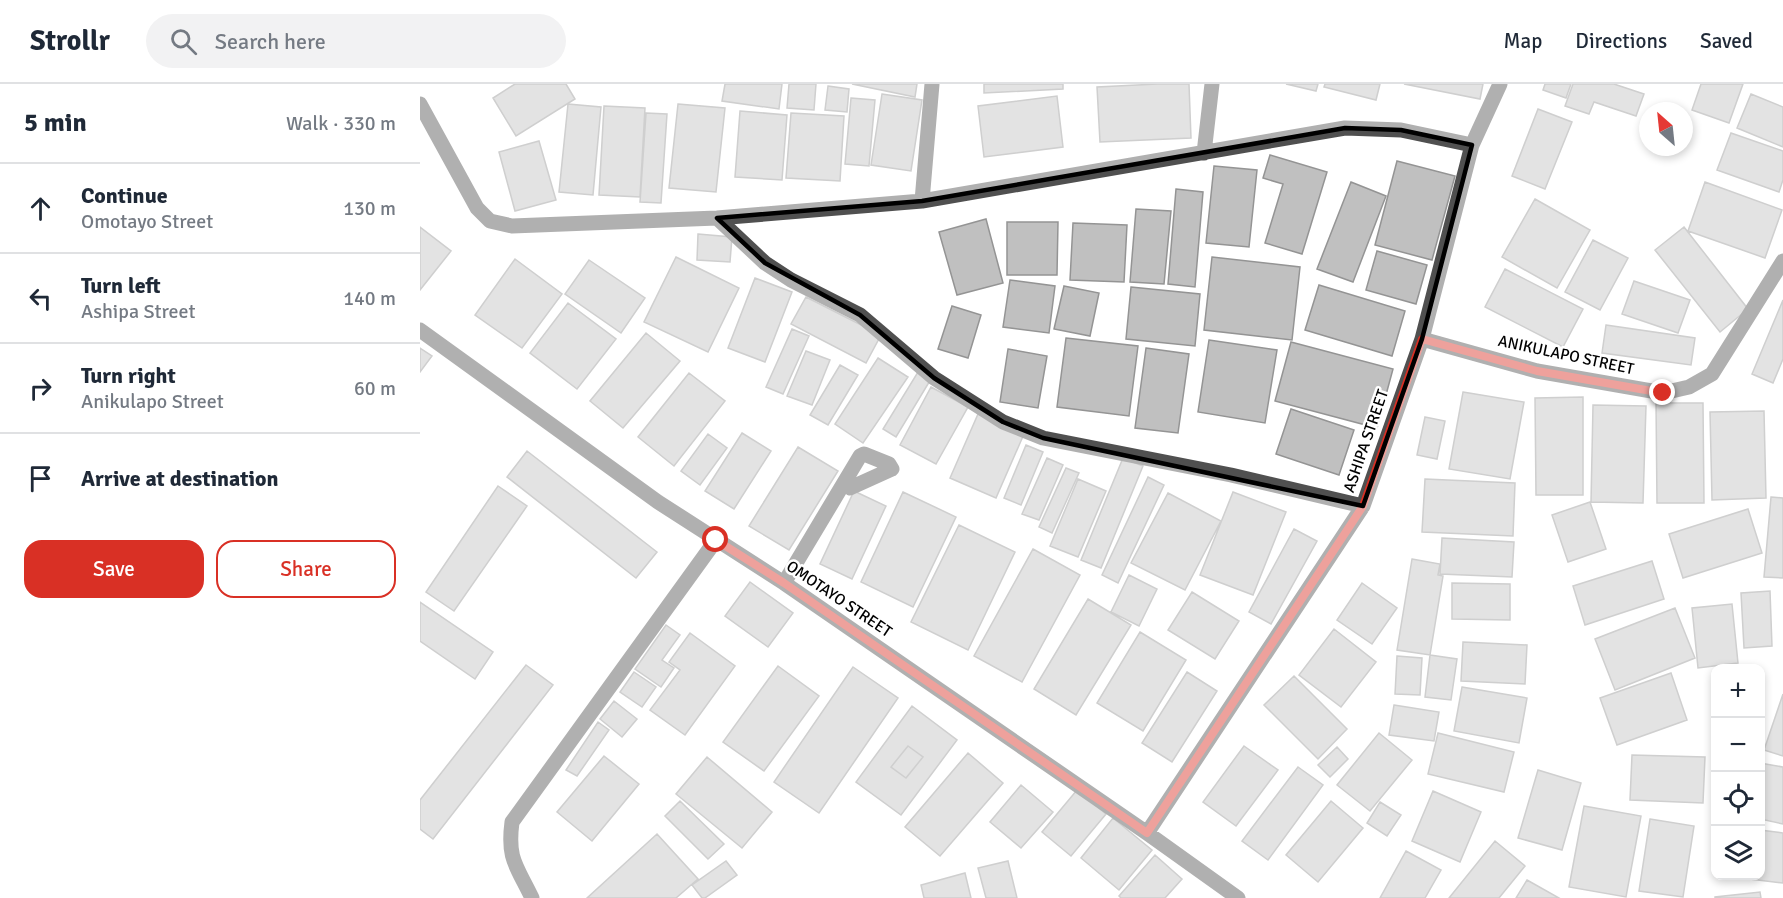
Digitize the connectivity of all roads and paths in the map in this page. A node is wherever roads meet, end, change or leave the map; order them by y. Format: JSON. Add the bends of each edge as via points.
{"nodes":[{"id":1,"x":932,"y":84,"type":"edge"},
{"id":2,"x":1212,"y":84,"type":"edge"},
{"id":3,"x":1500,"y":84,"type":"edge"},
{"id":4,"x":420,"y":104,"type":"edge"},
{"id":5,"x":1472,"y":145,"type":"junction"},
{"id":6,"x":1204,"y":153,"type":"junction"},
{"id":7,"x":922,"y":201,"type":"junction"},
{"id":8,"x":717,"y":218,"type":"junction"},
{"id":9,"x":1783,"y":261,"type":"edge"},
{"id":10,"x":420,"y":330,"type":"edge"},
{"id":11,"x":1422,"y":339,"type":"junction"},
{"id":12,"x":850,"y":488,"type":"dead end"},
{"id":13,"x":1363,"y":506,"type":"junction"},
{"id":14,"x":716,"y":540,"type":"junction"},
{"id":15,"x":784,"y":583,"type":"junction"},
{"id":16,"x":1147,"y":833,"type":"junction"},
{"id":17,"x":532,"y":898,"type":"edge"},
{"id":18,"x":1238,"y":898,"type":"edge"}],
"edges":[{"from":1,"to":7,"type":"street"},
{"from":2,"to":6,"type":"street"},
{"from":3,"to":5,"type":"street","name":"ASHIPA STREET"},
{"from":4,"to":8,"type":"street","via":[[477,208],[490,221],[512,226]]},
{"from":5,"to":6,"type":"street","via":[[1401,130],[1346,128]]},
{"from":5,"to":11,"type":"street","name":"ASHIPA STREET"},
{"from":6,"to":7,"type":"street"},
{"from":7,"to":8,"type":"street"},
{"from":8,"to":13,"type":"street","via":[[765,263],[860,315],[934,378],[1003,422],[1054,440]]},
{"from":9,"to":11,"type":"street","name":"ANIKULAPO STREET","via":[[1712,374],[1689,387],[1663,393],[1537,371]]},
{"from":10,"to":14,"type":"street","name":"OMOTAYO STREET"},
{"from":11,"to":13,"type":"street","name":"ASHIPA STREET"},
{"from":12,"to":15,"type":"street","via":[[892,469],[889,464],[860,456]]},
{"from":13,"to":16,"type":"street","name":"ASHIPA STREET"},
{"from":14,"to":15,"type":"street","name":"OMOTAYO STREET"},
{"from":14,"to":17,"type":"street","via":[[512,822],[509,843],[514,865]]},
{"from":15,"to":16,"type":"street","name":"OMOTAYO STREET"},
{"from":16,"to":18,"type":"street","name":"OMOTAYO STREET"}]}
